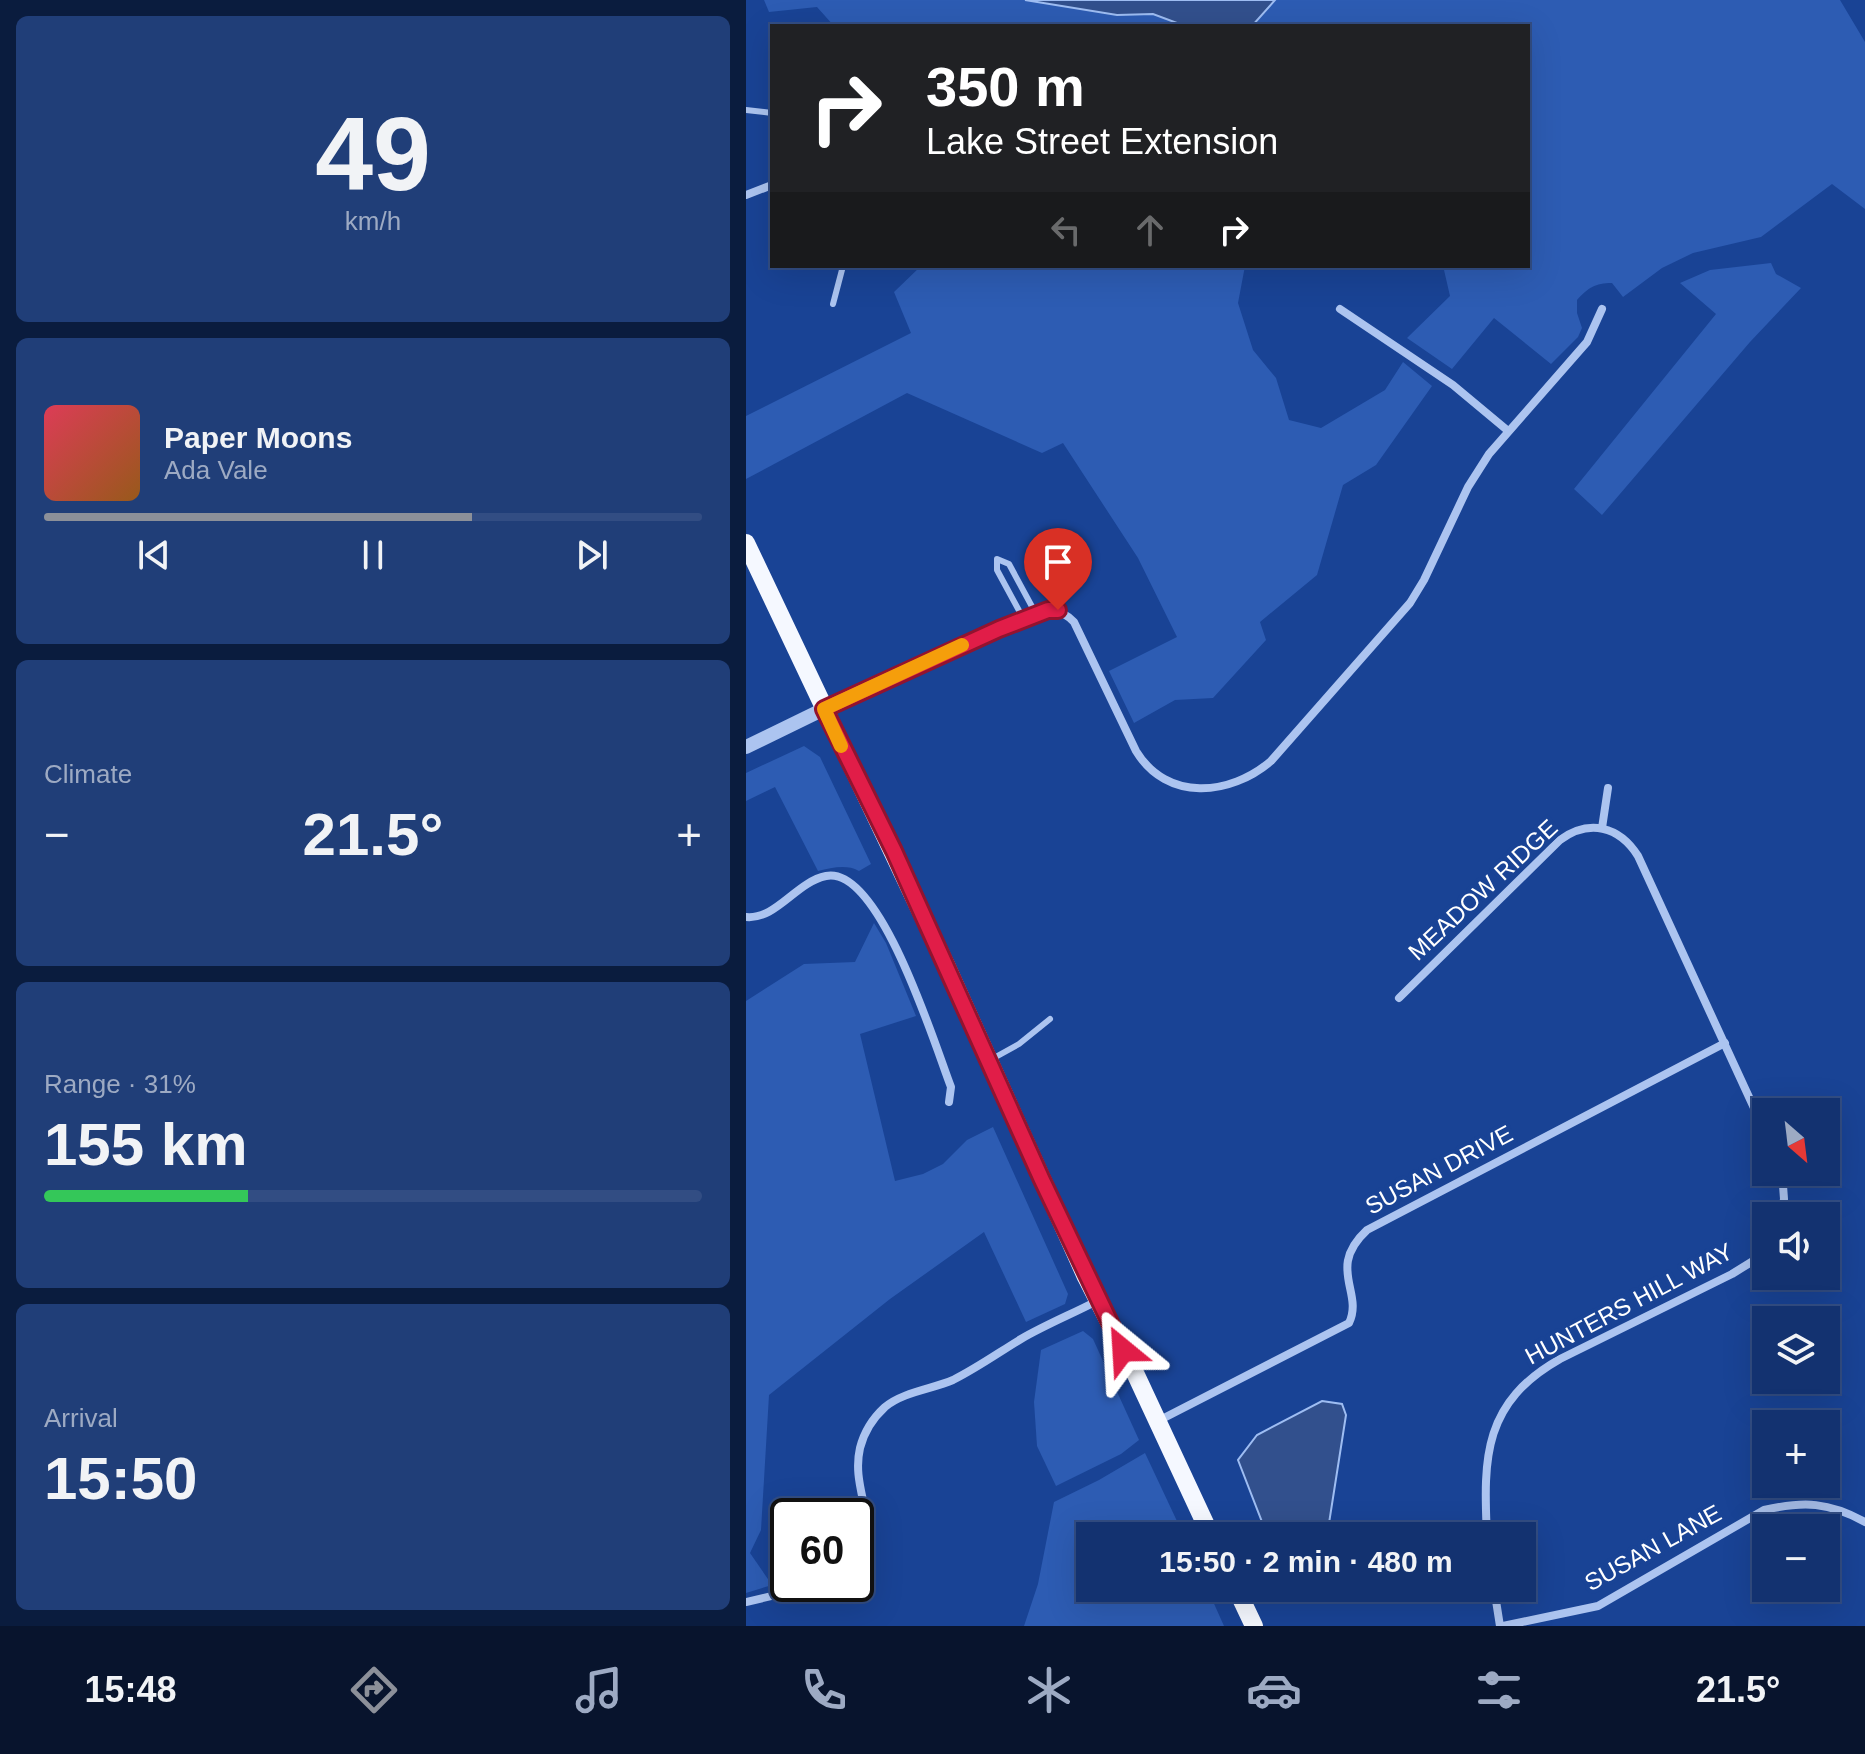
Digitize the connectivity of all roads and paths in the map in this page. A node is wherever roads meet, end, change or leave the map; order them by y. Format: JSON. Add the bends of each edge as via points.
{"nodes":[{"id":1,"x":746,"y":110,"type":"edge"},
{"id":2,"x":770,"y":113,"type":"edge"},
{"id":3,"x":770,"y":186,"type":"edge"},
{"id":4,"x":746,"y":195,"type":"edge"},
{"id":5,"x":842,"y":268,"type":"edge"},
{"id":6,"x":833,"y":304,"type":"dead end"},
{"id":7,"x":1340,"y":309,"type":"dead end"},
{"id":8,"x":1602,"y":309,"type":"dead end"},
{"id":9,"x":1507,"y":430,"type":"junction"},
{"id":10,"x":746,"y":543,"type":"edge"},
{"id":11,"x":1036,"y":614,"type":"junction"},
{"id":12,"x":1023,"y":618,"type":"junction"},
{"id":13,"x":824,"y":709,"type":"junction"},
{"id":14,"x":746,"y":747,"type":"edge"},
{"id":15,"x":1608,"y":788,"type":"dead end"},
{"id":16,"x":1602,"y":828,"type":"junction"},
{"id":17,"x":746,"y":917,"type":"edge"},
{"id":18,"x":1399,"y":998,"type":"dead end"},
{"id":19,"x":1050,"y":1019,"type":"dead end"},
{"id":20,"x":1725,"y":1043,"type":"junction"},
{"id":21,"x":988,"y":1060,"type":"junction"},
{"id":22,"x":949,"y":1102,"type":"dead end"},
{"id":23,"x":1752,"y":1103,"type":"edge"},
{"id":24,"x":1752,"y":1262,"type":"edge"},
{"id":25,"x":1098,"y":1300,"type":"junction"},
{"id":26,"x":1158,"y":1422,"type":"junction"},
{"id":27,"x":862,"y":1498,"type":"edge"},
{"id":28,"x":1204,"y":1522,"type":"edge"},
{"id":29,"x":1487,"y":1522,"type":"edge"},
{"id":30,"x":1865,"y":1522,"type":"edge"},
{"id":31,"x":770,"y":1596,"type":"edge"},
{"id":32,"x":746,"y":1602,"type":"edge"},
{"id":33,"x":1243,"y":1602,"type":"edge"},
{"id":34,"x":1497,"y":1602,"type":"edge"},
{"id":35,"x":1254,"y":1626,"type":"edge"},
{"id":36,"x":1502,"y":1626,"type":"edge"}],
"edges":[{"from":1,"to":2,"type":"lane"},
{"from":3,"to":4,"type":"street"},
{"from":5,"to":6,"type":"lane"},
{"from":7,"to":9,"type":"street","via":[[1453,385]]},
{"from":8,"to":9,"type":"street","via":[[1587,342]]},
{"from":9,"to":11,"type":"street","via":[[1468,487],[1410,603],[1271,761],[1247,779],[1198,790],[1158,776],[1142,762],[1074,622],[1058,610]]},
{"from":10,"to":13,"type":"main road"},
{"from":11,"to":12,"type":"street"},
{"from":11,"to":12,"type":"lane","via":[[1009,564],[997,559],[997,570]]},
{"from":12,"to":13,"type":"street"},
{"from":13,"to":14,"type":"street"},
{"from":13,"to":21,"type":"main road"},
{"from":15,"to":16,"type":"street"},
{"from":16,"to":18,"type":"street","name":"MEADOW RIDGE","via":[[1579,829],[1560,840]]},
{"from":16,"to":20,"type":"street","via":[[1617,832],[1638,856]]},
{"from":17,"to":22,"type":"street","via":[[765,913],[811,881],[845,878],[892,937],[951,1087]]},
{"from":19,"to":21,"type":"lane"},
{"from":20,"to":23,"type":"street"},
{"from":20,"to":26,"type":"street","name":"SUSAN DRIVE","via":[[1367,1230],[1348,1257],[1349,1323]]},
{"from":21,"to":25,"type":"main road"},
{"from":24,"to":29,"type":"street","name":"HUNTERS HILL WAY","via":[[1536,1372],[1518,1389],[1491,1434]]},
{"from":25,"to":26,"type":"main road"},
{"from":25,"to":27,"type":"street","via":[[976,1368],[887,1406],[865,1433],[859,1450]]},
{"from":26,"to":28,"type":"main road"},
{"from":30,"to":36,"type":"street","name":"SUSAN LANE","via":[[1842,1509],[1815,1504],[1764,1510],[1598,1606]]},
{"from":31,"to":32,"type":"street"},
{"from":33,"to":35,"type":"main road"},
{"from":34,"to":36,"type":"street"}]}
